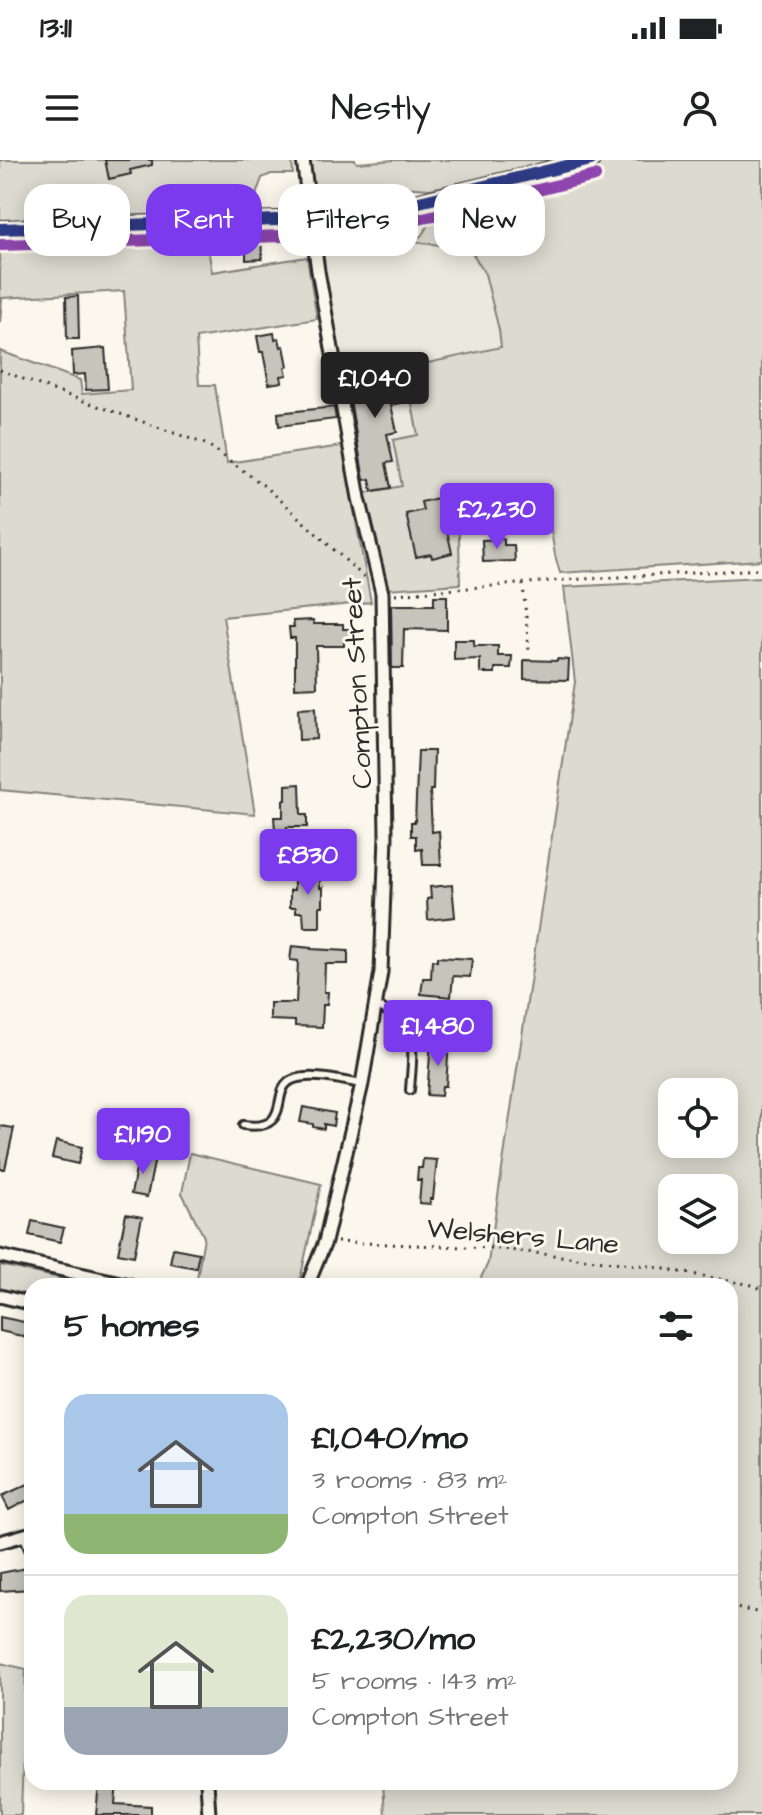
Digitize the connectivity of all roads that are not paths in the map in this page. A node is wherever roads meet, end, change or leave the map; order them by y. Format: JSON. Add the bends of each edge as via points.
{"nodes":[{"id":1,"x":303,"y":160,"type":"edge"},
{"id":2,"x":591,"y":160,"type":"edge"},
{"id":3,"x":306,"y":184,"type":"edge"},
{"id":4,"x":418,"y":202,"type":"edge"},
{"id":5,"x":278,"y":220,"type":"edge"},
{"id":6,"x":0,"y":229,"type":"edge"},
{"id":7,"x":316,"y":256,"type":"edge"},
{"id":8,"x":376,"y":1005,"type":"junction"},
{"id":9,"x":362,"y":1084,"type":"junction"},
{"id":10,"x":410,"y":1090,"type":"dead end"},
{"id":11,"x":243,"y":1125,"type":"dead end"},
{"id":12,"x":0,"y":1256,"type":"edge"},
{"id":13,"x":86,"y":1278,"type":"edge"},
{"id":14,"x":310,"y":1278,"type":"edge"},
{"id":15,"x":0,"y":1296,"type":"edge"},
{"id":16,"x":24,"y":1302,"type":"edge"},
{"id":17,"x":24,"y":1535,"type":"edge"},
{"id":18,"x":0,"y":1542,"type":"edge"},
{"id":19,"x":207,"y":1790,"type":"edge"},
{"id":20,"x":209,"y":1815,"type":"edge"}],
"edges":[{"from":1,"to":3,"type":"street","name":"Compton Street"},
{"from":2,"to":4,"type":"street"},
{"from":5,"to":6,"type":"street"},
{"from":7,"to":8,"type":"street","name":"Compton Street","via":[[359,498],[382,593],[386,836]]},
{"from":8,"to":9,"type":"street","name":"Compton Street"},
{"from":8,"to":10,"type":"lane","via":[[407,1028]]},
{"from":9,"to":11,"type":"lane","via":[[295,1079],[284,1087],[274,1118]]},
{"from":9,"to":14,"type":"street","name":"Compton Street","via":[[325,1242]]},
{"from":12,"to":13,"type":"street"},
{"from":15,"to":16,"type":"street"},
{"from":17,"to":18,"type":"street"},
{"from":19,"to":20,"type":"street"}]}
